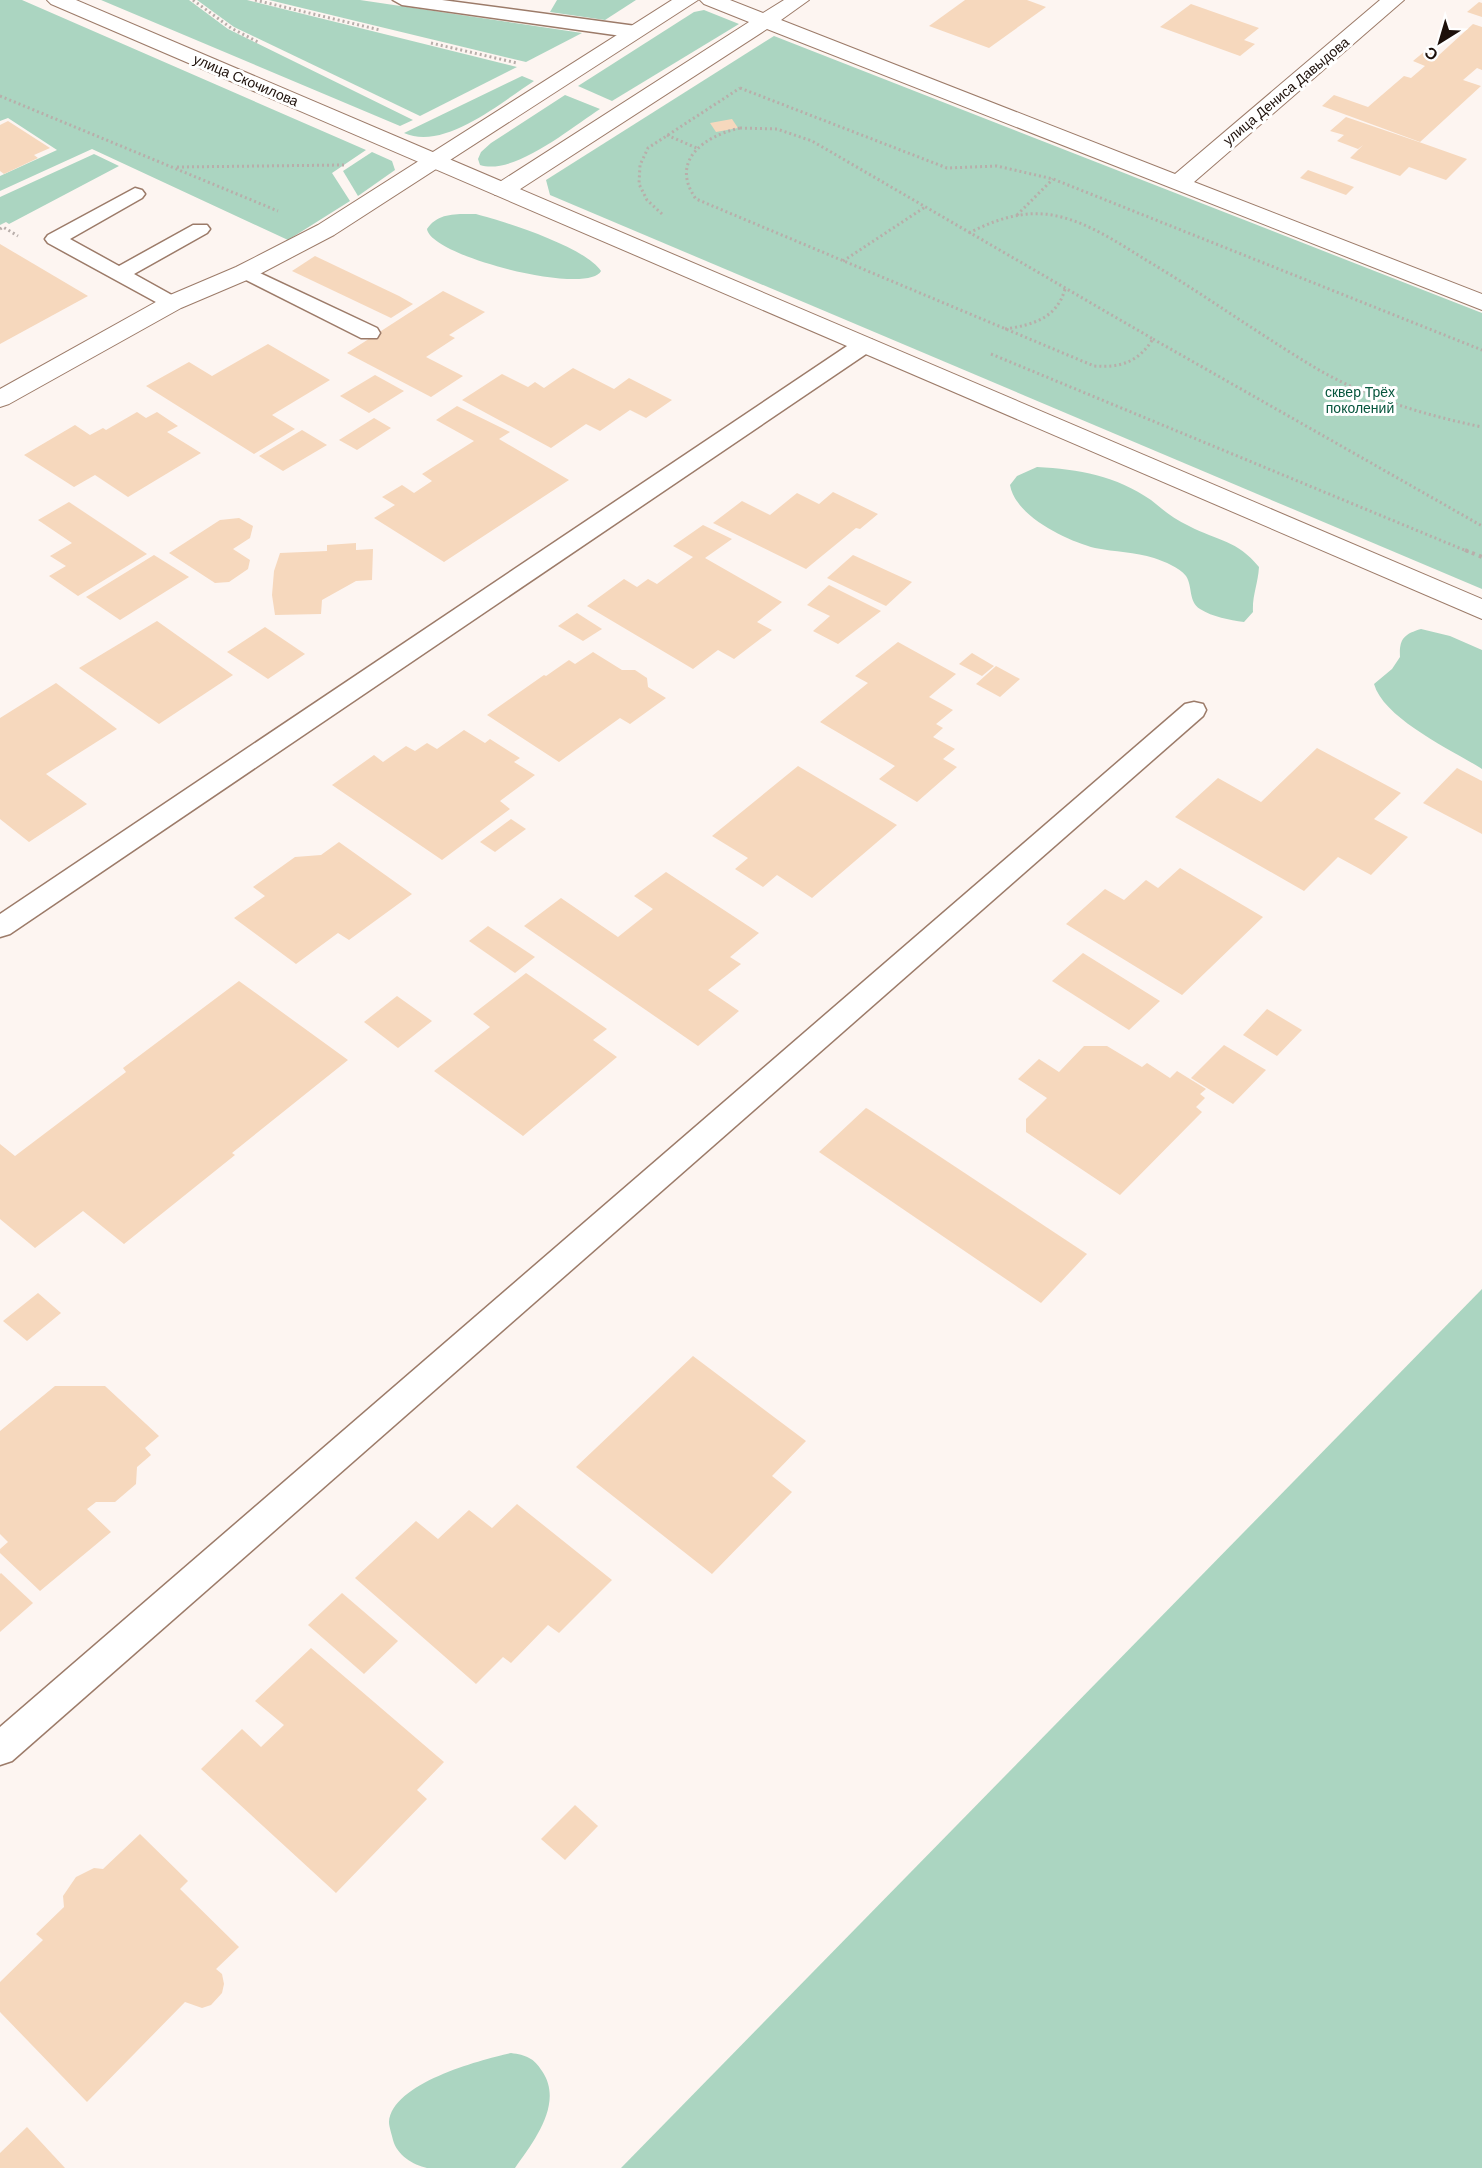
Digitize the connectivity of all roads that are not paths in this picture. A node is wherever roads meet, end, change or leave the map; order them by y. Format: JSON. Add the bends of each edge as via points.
{"nodes":[{"id":1,"x":58,"y":0,"type":"edge"},
{"id":2,"x":402,"y":0,"type":"edge"},
{"id":3,"x":687,"y":0,"type":"edge"},
{"id":4,"x":711,"y":0,"type":"edge"},
{"id":5,"x":798,"y":0,"type":"edge"},
{"id":6,"x":1393,"y":0,"type":"edge"},
{"id":7,"x":766,"y":21,"type":"junction"},
{"id":8,"x":636,"y":32,"type":"junction"},
{"id":9,"x":435,"y":161,"type":"junction"},
{"id":10,"x":1179,"y":183,"type":"junction"},
{"id":11,"x":503,"y":190,"type":"junction"},
{"id":12,"x":135,"y":194,"type":"dead end"},
{"id":13,"x":200,"y":229,"type":"dead end"},
{"id":14,"x":245,"y":272,"type":"junction"},
{"id":15,"x":119,"y":274,"type":"junction"},
{"id":16,"x":172,"y":303,"type":"junction"},
{"id":17,"x":1482,"y":303,"type":"edge"},
{"id":18,"x":369,"y":333,"type":"dead end"},
{"id":19,"x":864,"y":345,"type":"junction"},
{"id":20,"x":0,"y":399,"type":"edge"},
{"id":21,"x":1482,"y":610,"type":"edge"},
{"id":22,"x":1194,"y":710,"type":"dead end"},
{"id":23,"x":0,"y":927,"type":"edge"},
{"id":24,"x":0,"y":1749,"type":"edge"}],
"edges":[{"from":1,"to":9,"type":"street","name":"улица Скочилова"},
{"from":2,"to":8,"type":"lane"},
{"from":3,"to":8,"type":"street"},
{"from":4,"to":7,"type":"street"},
{"from":5,"to":7,"type":"street"},
{"from":6,"to":10,"type":"street","name":"улица Дениса Давыдова"},
{"from":7,"to":10,"type":"street"},
{"from":7,"to":11,"type":"street"},
{"from":8,"to":9,"type":"street"},
{"from":9,"to":11,"type":"street","name":"улица Скочилова"},
{"from":9,"to":14,"type":"street","via":[[326,230]]},
{"from":10,"to":17,"type":"street"},
{"from":11,"to":19,"type":"street","name":"улица Скочилова"},
{"from":12,"to":15,"type":"lane","via":[[55,239]]},
{"from":13,"to":15,"type":"lane"},
{"from":14,"to":16,"type":"street"},
{"from":14,"to":18,"type":"lane"},
{"from":15,"to":16,"type":"lane"},
{"from":16,"to":20,"type":"street"},
{"from":19,"to":21,"type":"street","name":"улица Скочилова"},
{"from":19,"to":23,"type":"lane"},
{"from":22,"to":24,"type":"lane"}]}
